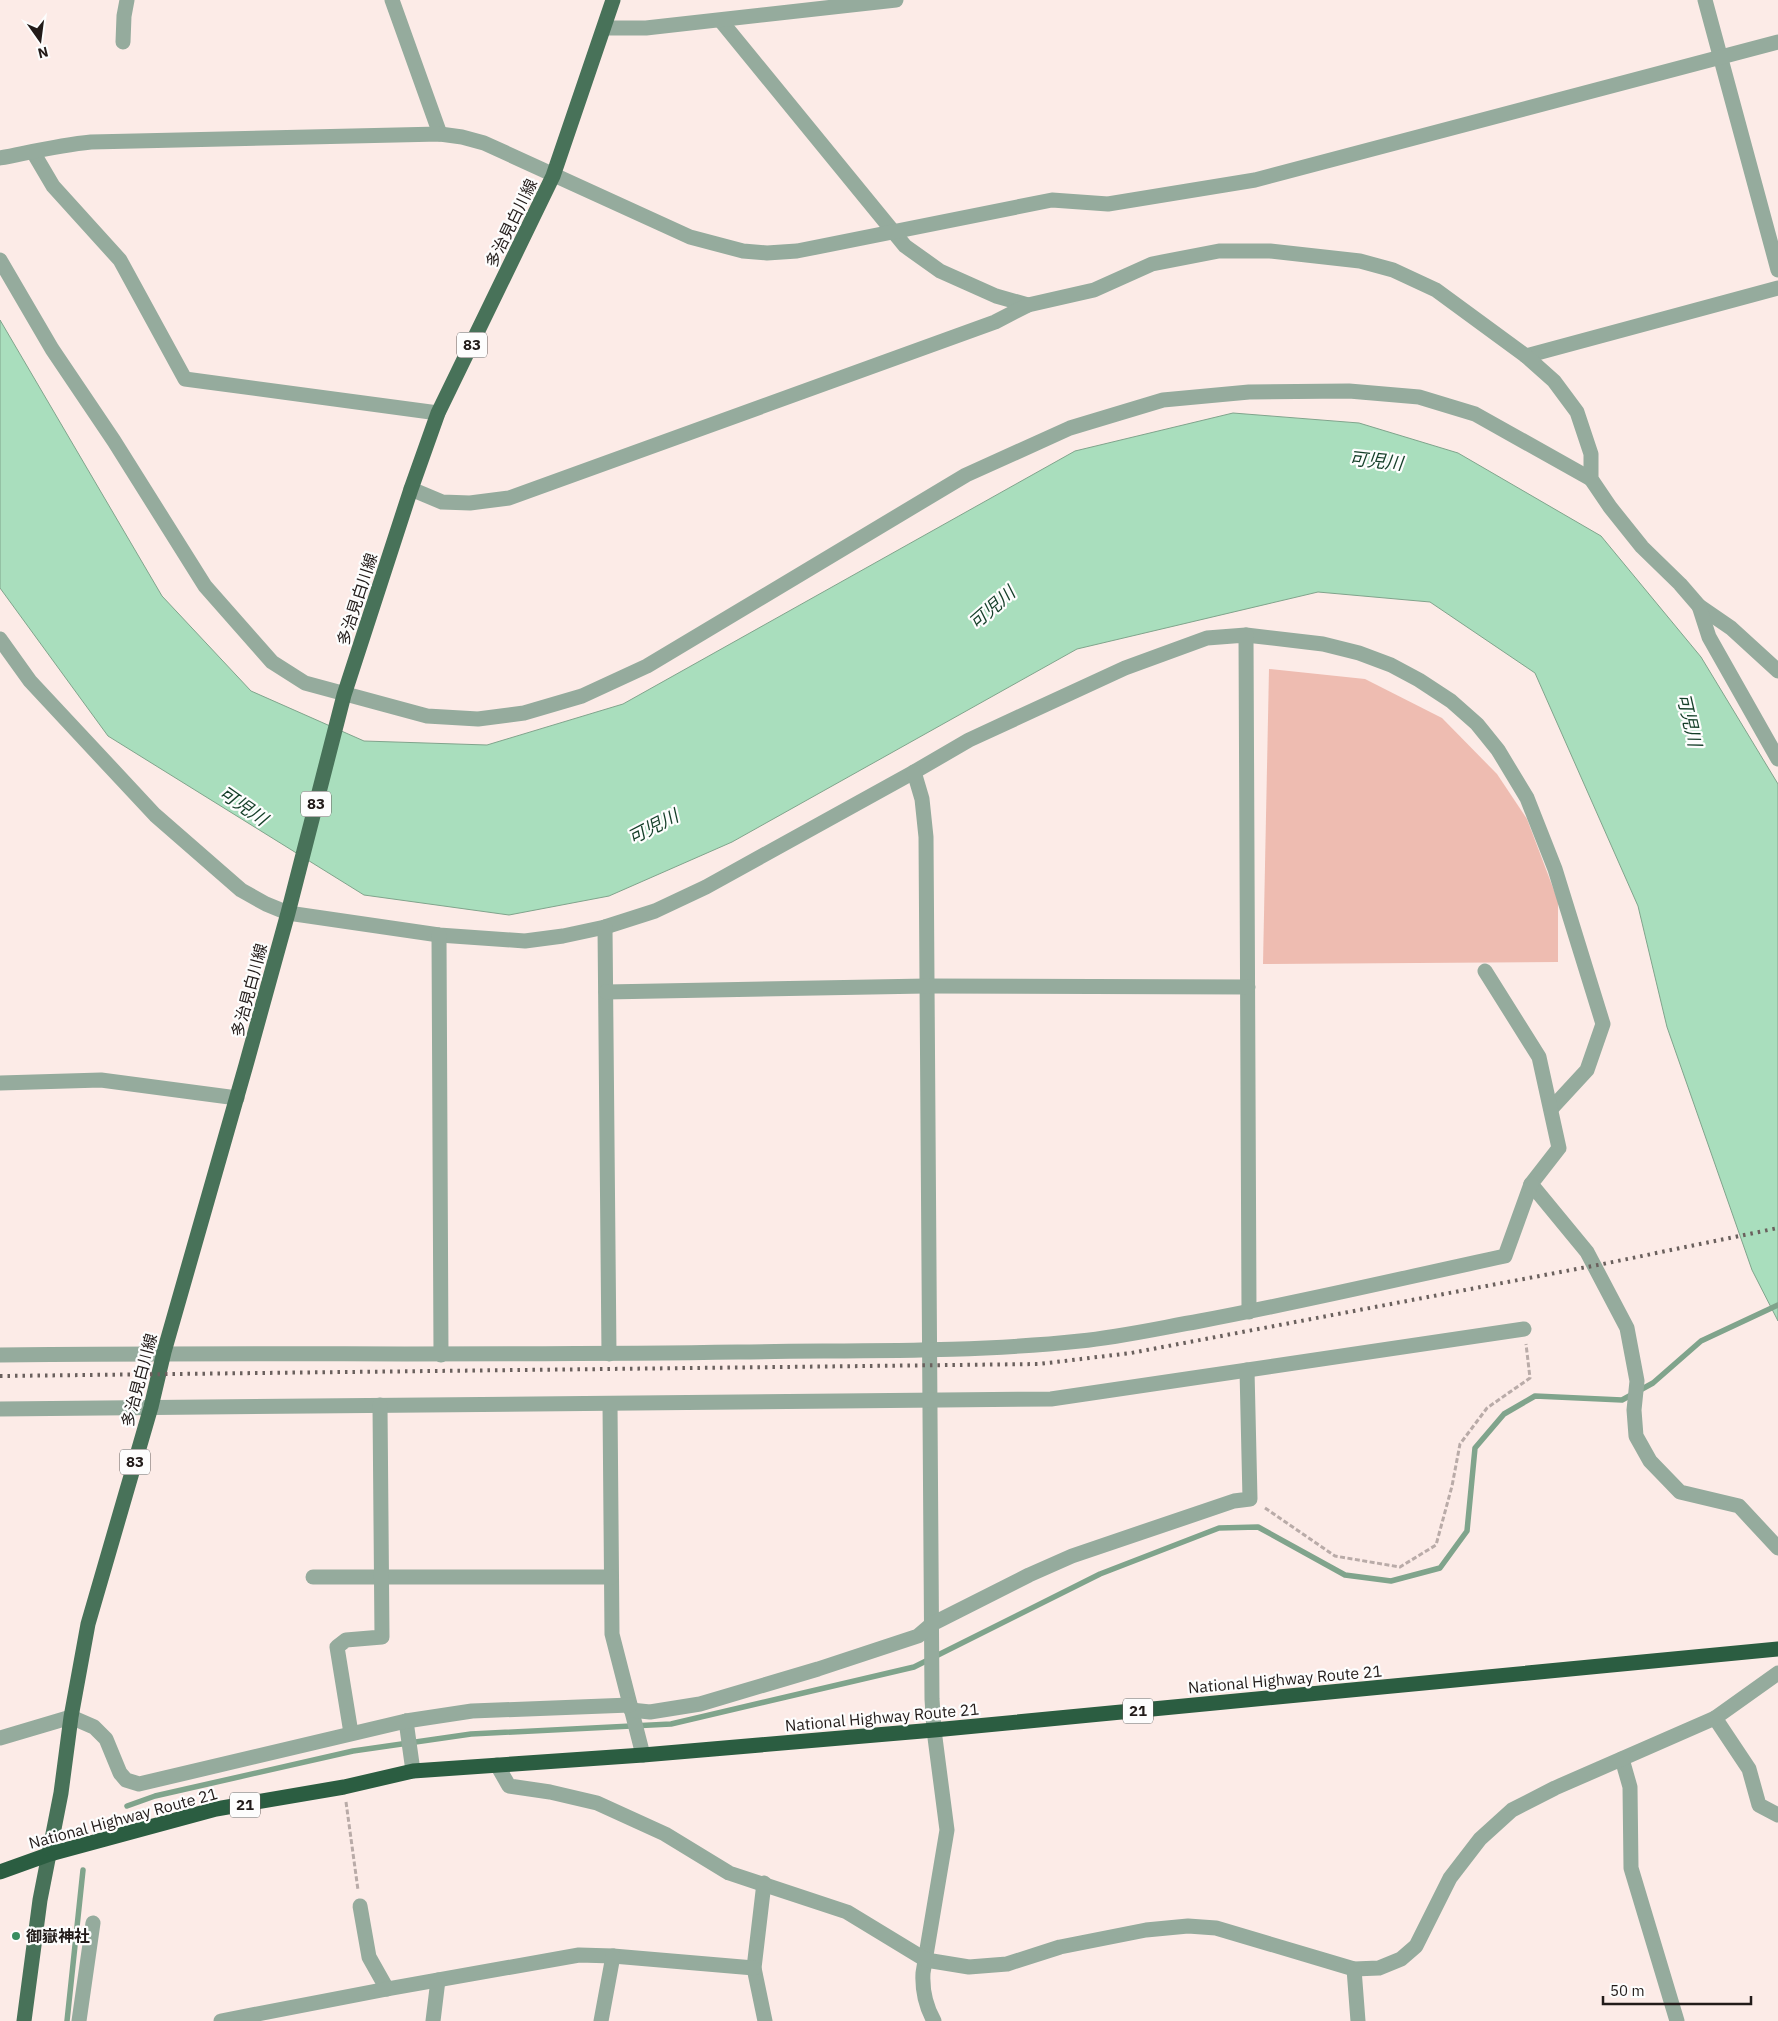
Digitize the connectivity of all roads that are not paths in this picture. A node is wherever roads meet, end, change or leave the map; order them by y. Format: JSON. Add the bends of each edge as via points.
{"nodes":[{"id":1,"x":128,"y":0,"type":"edge"},
{"id":2,"x":392,"y":0,"type":"edge"},
{"id":3,"x":612,"y":0,"type":"edge"},
{"id":4,"x":896,"y":0,"type":"edge"},
{"id":5,"x":1705,"y":0,"type":"edge"},
{"id":6,"x":722,"y":21,"type":"junction"},
{"id":7,"x":604,"y":28,"type":"junction"},
{"id":8,"x":123,"y":42,"type":"dead end"},
{"id":9,"x":1778,"y":42,"type":"edge"},
{"id":10,"x":1720,"y":57,"type":"junction"},
{"id":11,"x":440,"y":134,"type":"junction"},
{"id":12,"x":33,"y":152,"type":"junction"},
{"id":13,"x":0,"y":158,"type":"edge"},
{"id":14,"x":553,"y":176,"type":"junction"},
{"id":15,"x":894,"y":231,"type":"junction"},
{"id":16,"x":0,"y":260,"type":"edge"},
{"id":17,"x":1778,"y":270,"type":"edge"},
{"id":18,"x":1778,"y":288,"type":"edge"},
{"id":19,"x":1028,"y":305,"type":"junction"},
{"id":20,"x":1526,"y":356,"type":"junction"},
{"id":21,"x":438,"y":413,"type":"junction"},
{"id":22,"x":1590,"y":479,"type":"junction"},
{"id":23,"x":411,"y":489,"type":"junction"},
{"id":24,"x":1699,"y":606,"type":"junction"},
{"id":25,"x":1246,"y":635,"type":"junction"},
{"id":26,"x":0,"y":639,"type":"edge"},
{"id":27,"x":1778,"y":671,"type":"edge"},
{"id":28,"x":344,"y":695,"type":"junction"},
{"id":29,"x":1778,"y":759,"type":"edge"},
{"id":30,"x":914,"y":772,"type":"junction"},
{"id":31,"x":288,"y":913,"type":"junction"},
{"id":32,"x":605,"y":927,"type":"junction"},
{"id":33,"x":439,"y":935,"type":"junction"},
{"id":34,"x":1485,"y":971,"type":"dead end"},
{"id":35,"x":926,"y":986,"type":"junction"},
{"id":36,"x":1248,"y":987,"type":"junction"},
{"id":37,"x":606,"y":992,"type":"junction"},
{"id":38,"x":0,"y":1083,"type":"edge"},
{"id":39,"x":237,"y":1098,"type":"junction"},
{"id":40,"x":1551,"y":1109,"type":"junction"},
{"id":41,"x":1531,"y":1184,"type":"junction"},
{"id":42,"x":1249,"y":1312,"type":"junction"},
{"id":43,"x":1524,"y":1329,"type":"road end"},
{"id":44,"x":930,"y":1349,"type":"junction"},
{"id":45,"x":164,"y":1352,"type":"junction"},
{"id":46,"x":609,"y":1354,"type":"junction"},
{"id":47,"x":0,"y":1355,"type":"edge"},
{"id":48,"x":441,"y":1355,"type":"junction"},
{"id":49,"x":1247,"y":1370,"type":"junction"},
{"id":50,"x":929,"y":1401,"type":"junction"},
{"id":51,"x":610,"y":1404,"type":"junction"},
{"id":52,"x":380,"y":1405,"type":"junction"},
{"id":53,"x":152,"y":1407,"type":"junction"},
{"id":54,"x":0,"y":1409,"type":"edge"},
{"id":55,"x":1778,"y":1548,"type":"edge"},
{"id":56,"x":313,"y":1577,"type":"dead end"},
{"id":57,"x":381,"y":1577,"type":"junction"},
{"id":58,"x":611,"y":1577,"type":"junction"},
{"id":59,"x":932,"y":1624,"type":"junction"},
{"id":60,"x":1778,"y":1649,"type":"edge"},
{"id":61,"x":1778,"y":1673,"type":"edge"},
{"id":62,"x":631,"y":1707,"type":"junction"},
{"id":63,"x":71,"y":1717,"type":"junction"},
{"id":64,"x":1715,"y":1718,"type":"junction"},
{"id":65,"x":406,"y":1721,"type":"junction"},
{"id":66,"x":934,"y":1730,"type":"junction"},
{"id":67,"x":351,"y":1733,"type":"junction"},
{"id":68,"x":0,"y":1738,"type":"edge"},
{"id":69,"x":643,"y":1754,"type":"junction"},
{"id":70,"x":1622,"y":1759,"type":"junction"},
{"id":71,"x":497,"y":1765,"type":"junction"},
{"id":72,"x":413,"y":1771,"type":"junction"},
{"id":73,"x":1778,"y":1815,"type":"edge"},
{"id":74,"x":50,"y":1854,"type":"junction"},
{"id":75,"x":0,"y":1872,"type":"edge"},
{"id":76,"x":764,"y":1883,"type":"junction"},
{"id":77,"x":360,"y":1906,"type":"road end"},
{"id":78,"x":94,"y":1923,"type":"dead end"},
{"id":79,"x":613,"y":1956,"type":"junction"},
{"id":80,"x":926,"y":1960,"type":"junction"},
{"id":81,"x":754,"y":1968,"type":"junction"},
{"id":82,"x":1354,"y":1969,"type":"junction"},
{"id":83,"x":438,"y":1980,"type":"junction"},
{"id":84,"x":387,"y":1989,"type":"junction"},
{"id":85,"x":24,"y":2021,"type":"edge"},
{"id":86,"x":79,"y":2021,"type":"edge"},
{"id":87,"x":221,"y":2021,"type":"edge"},
{"id":88,"x":433,"y":2021,"type":"edge"},
{"id":89,"x":601,"y":2021,"type":"edge"},
{"id":90,"x":766,"y":2021,"type":"edge"},
{"id":91,"x":934,"y":2021,"type":"edge"},
{"id":92,"x":1358,"y":2021,"type":"edge"},
{"id":93,"x":1677,"y":2021,"type":"edge"}],
"edges":[{"from":1,"to":8,"type":"street"},
{"from":2,"to":11,"type":"street"},
{"from":3,"to":7,"type":"main road","name":"多治見白川線","number":"83"},
{"from":4,"to":6,"type":"street"},
{"from":5,"to":10,"type":"street"},
{"from":6,"to":7,"type":"street"},
{"from":6,"to":15,"type":"street"},
{"from":7,"to":14,"type":"main road","name":"多治見白川線","number":"83"},
{"from":9,"to":10,"type":"street"},
{"from":10,"to":15,"type":"street","via":[[1255,180],[1108,204],[1052,200]]},
{"from":10,"to":17,"type":"street"},
{"from":11,"to":12,"type":"street","via":[[91,142]]},
{"from":11,"to":14,"type":"street","via":[[484,143]]},
{"from":12,"to":13,"type":"street"},
{"from":12,"to":21,"type":"street","via":[[53,186],[120,260],[185,379]]},
{"from":14,"to":15,"type":"street","via":[[690,237],[743,251],[797,251]]},
{"from":14,"to":21,"type":"main road","name":"多治見白川線","number":"83"},
{"from":15,"to":19,"type":"street","via":[[905,246],[940,271],[996,296]]},
{"from":16,"to":28,"type":"street","via":[[52,349],[114,441],[204,586],[272,662],[305,683]]},
{"from":18,"to":20,"type":"street"},
{"from":19,"to":20,"type":"street","via":[[1094,290],[1152,264],[1219,251],[1270,251],[1360,261],[1393,270],[1436,290]]},
{"from":19,"to":23,"type":"street","via":[[994,322],[509,498],[470,503],[442,502]]},
{"from":20,"to":22,"type":"street","via":[[1554,381],[1577,412],[1591,454]]},
{"from":21,"to":23,"type":"main road","name":"多治見白川線","number":"83"},
{"from":22,"to":24,"type":"street","via":[[1642,547]]},
{"from":22,"to":28,"type":"street","via":[[1475,414],[1419,397],[1349,391],[1249,392],[1163,400],[1070,428],[966,475],[647,666],[582,696],[524,713],[478,719],[427,716]]},
{"from":23,"to":28,"type":"main road","name":"多治見白川線","number":"83"},
{"from":24,"to":27,"type":"street","via":[[1730,628]]},
{"from":24,"to":29,"type":"street","via":[[1709,637]]},
{"from":25,"to":30,"type":"street","via":[[1207,638],[1125,668],[969,740]]},
{"from":25,"to":36,"type":"street"},
{"from":25,"to":40,"type":"street","via":[[1323,644],[1391,665],[1451,701],[1478,724],[1498,750],[1528,798],[1552,860],[1603,1024],[1587,1070]]},
{"from":26,"to":31,"type":"street","via":[[30,681],[156,816],[241,890]]},
{"from":28,"to":31,"type":"main road","name":"多治見白川線","number":"83"},
{"from":30,"to":32,"type":"street","via":[[706,887],[654,911]]},
{"from":30,"to":35,"type":"street","via":[[922,799],[926,837]]},
{"from":31,"to":33,"type":"street"},
{"from":31,"to":39,"type":"main road","name":"多治見白川線","number":"83"},
{"from":32,"to":33,"type":"street","via":[[525,940]]},
{"from":32,"to":37,"type":"street"},
{"from":33,"to":48,"type":"street"},
{"from":34,"to":40,"type":"street","via":[[1539,1057]]},
{"from":35,"to":36,"type":"street"},
{"from":35,"to":37,"type":"street"},
{"from":35,"to":44,"type":"street"},
{"from":36,"to":42,"type":"street"},
{"from":37,"to":46,"type":"street"},
{"from":38,"to":39,"type":"street","via":[[101,1080]]},
{"from":39,"to":45,"type":"main road","name":"多治見白川線","number":"83"},
{"from":40,"to":41,"type":"street","via":[[1559,1148]]},
{"from":41,"to":42,"type":"street","via":[[1505,1256]]},
{"from":41,"to":55,"type":"street","via":[[1586,1252],[1627,1328],[1637,1380],[1636,1436],[1650,1461],[1680,1492],[1739,1506]]},
{"from":42,"to":44,"type":"street","via":[[1083,1341]]},
{"from":43,"to":49,"type":"street"},
{"from":44,"to":46,"type":"street"},
{"from":44,"to":50,"type":"street"},
{"from":45,"to":47,"type":"street"},
{"from":45,"to":48,"type":"street"},
{"from":45,"to":53,"type":"main road","name":"多治見白川線","number":"83"},
{"from":46,"to":48,"type":"street"},
{"from":49,"to":50,"type":"street","via":[[1051,1398]]},
{"from":49,"to":59,"type":"street","via":[[1250,1499],[1234,1501],[1072,1556]]},
{"from":50,"to":51,"type":"street"},
{"from":50,"to":59,"type":"street"},
{"from":51,"to":52,"type":"street"},
{"from":51,"to":58,"type":"street"},
{"from":52,"to":53,"type":"street"},
{"from":52,"to":57,"type":"street"},
{"from":53,"to":54,"type":"street"},
{"from":53,"to":63,"type":"main road","name":"多治見白川線","number":"83","via":[[88,1624]]},
{"from":56,"to":57,"type":"street"},
{"from":57,"to":58,"type":"street"},
{"from":57,"to":67,"type":"street","via":[[382,1637],[346,1640],[337,1647]]},
{"from":58,"to":62,"type":"street","via":[[612,1634]]},
{"from":59,"to":62,"type":"street","via":[[918,1636],[818,1670],[700,1704],[650,1712]]},
{"from":59,"to":66,"type":"street"},
{"from":60,"to":66,"type":"highway","name":"National Highway Route 21","number":"21"},
{"from":61,"to":64,"type":"street"},
{"from":62,"to":65,"type":"street","via":[[472,1711]]},
{"from":62,"to":69,"type":"street"},
{"from":63,"to":67,"type":"street","via":[[94,1727],[106,1739],[126,1780],[139,1784]]},
{"from":63,"to":68,"type":"street"},
{"from":63,"to":74,"type":"main road","name":"多治見白川線","number":"83"},
{"from":64,"to":70,"type":"street"},
{"from":64,"to":73,"type":"street","via":[[1749,1769],[1759,1805]]},
{"from":65,"to":67,"type":"street"},
{"from":65,"to":72,"type":"street"},
{"from":66,"to":69,"type":"highway","name":"National Highway Route 21","number":"21"},
{"from":66,"to":80,"type":"street","via":[[947,1830]]},
{"from":69,"to":71,"type":"highway","name":"National Highway Route 21","number":"21"},
{"from":70,"to":82,"type":"street","via":[[1512,1810],[1480,1839],[1450,1878],[1416,1946],[1401,1958],[1379,1968]]},
{"from":70,"to":93,"type":"street","via":[[1630,1787],[1631,1868]]},
{"from":71,"to":72,"type":"highway","name":"National Highway Route 21","number":"21"},
{"from":71,"to":76,"type":"street","via":[[509,1786],[597,1803],[665,1834],[729,1873]]},
{"from":72,"to":74,"type":"highway","name":"National Highway Route 21","number":"21","via":[[344,1787],[216,1809]]},
{"from":74,"to":75,"type":"highway","name":"National Highway Route 21","number":"21"},
{"from":74,"to":85,"type":"main road","name":"多治見白川線","number":"83","via":[[40,1900]]},
{"from":76,"to":80,"type":"street","via":[[846,1912]]},
{"from":76,"to":81,"type":"street"},
{"from":77,"to":84,"type":"street","via":[[369,1957]]},
{"from":78,"to":86,"type":"street"},
{"from":79,"to":81,"type":"street"},
{"from":79,"to":83,"type":"street","via":[[579,1955]]},
{"from":79,"to":89,"type":"street"},
{"from":80,"to":82,"type":"street","via":[[969,1967],[1007,1964],[1060,1947],[1146,1930],[1188,1926],[1216,1928]]},
{"from":80,"to":91,"type":"street","via":[[922,1990],[926,2008]]},
{"from":81,"to":90,"type":"street"},
{"from":82,"to":92,"type":"street"},
{"from":83,"to":84,"type":"street"},
{"from":83,"to":88,"type":"street"},
{"from":84,"to":87,"type":"street"}]}
